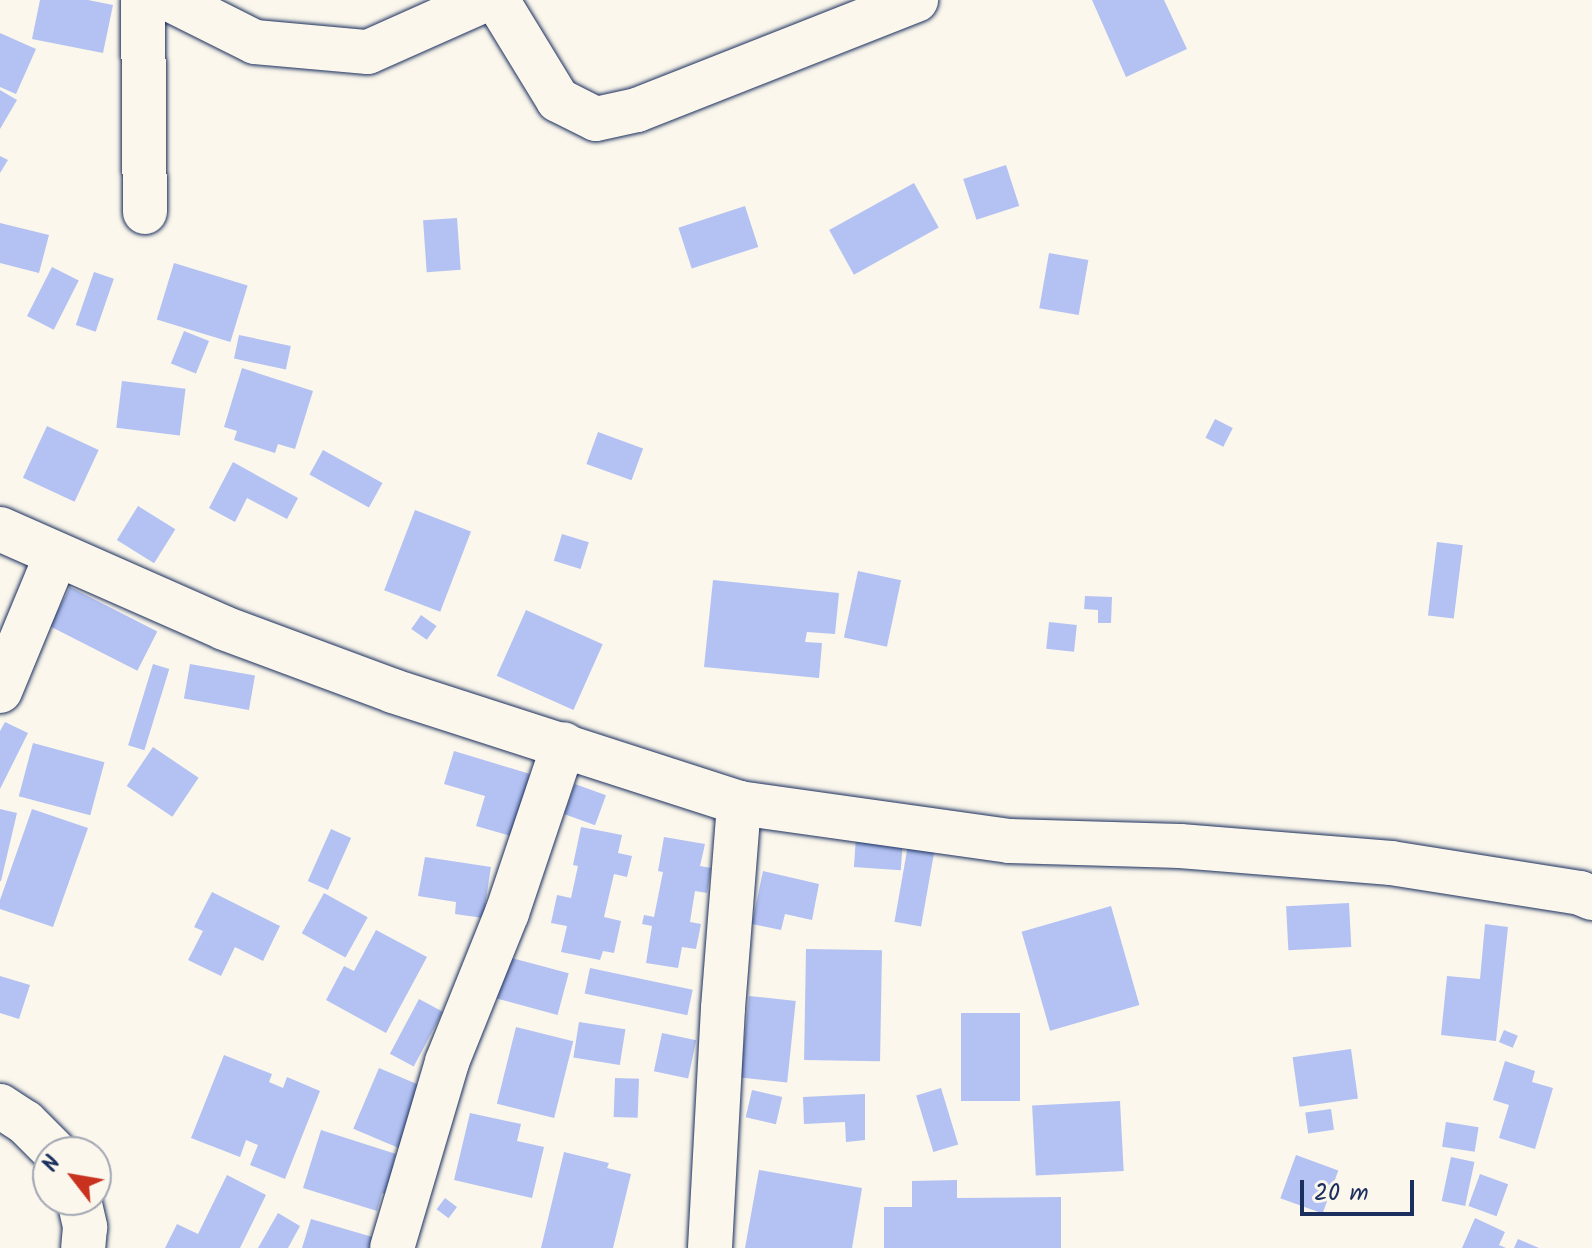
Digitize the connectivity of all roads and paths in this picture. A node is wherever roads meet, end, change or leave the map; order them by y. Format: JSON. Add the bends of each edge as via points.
{"nodes":[{"id":1,"x":143,"y":0,"type":"edge"},
{"id":2,"x":171,"y":0,"type":"edge"},
{"id":3,"x":485,"y":0,"type":"edge"},
{"id":4,"x":497,"y":0,"type":"edge"},
{"id":5,"x":916,"y":0,"type":"edge"},
{"id":6,"x":145,"y":212,"type":"dead end"},
{"id":7,"x":0,"y":529,"type":"edge"},
{"id":8,"x":56,"y":556,"type":"junction"},
{"id":9,"x":0,"y":691,"type":"edge"},
{"id":10,"x":564,"y":744,"type":"junction"},
{"id":11,"x":739,"y":803,"type":"junction"},
{"id":12,"x":1592,"y":898,"type":"edge"},
{"id":13,"x":0,"y":1106,"type":"edge"},
{"id":14,"x":39,"y":1136,"type":"edge"},
{"id":15,"x":83,"y":1216,"type":"edge"},
{"id":16,"x":83,"y":1248,"type":"edge"},
{"id":17,"x":392,"y":1248,"type":"edge"},
{"id":18,"x":710,"y":1248,"type":"edge"}],
"edges":[{"from":1,"to":6,"type":"street"},
{"from":2,"to":3,"type":"street","via":[[255,42],[368,52]]},
{"from":4,"to":5,"type":"street","via":[[558,100],[596,119],[637,110]]},
{"from":7,"to":8,"type":"street"},
{"from":8,"to":9,"type":"street"},
{"from":8,"to":10,"type":"street","via":[[224,628],[393,691]]},
{"from":10,"to":11,"type":"street"},
{"from":10,"to":17,"type":"street","via":[[507,913],[447,1062]]},
{"from":11,"to":12,"type":"street","via":[[1009,841],[1180,846],[1391,863]]},
{"from":11,"to":18,"type":"street"},
{"from":13,"to":14,"type":"street"},
{"from":15,"to":16,"type":"street"}]}
